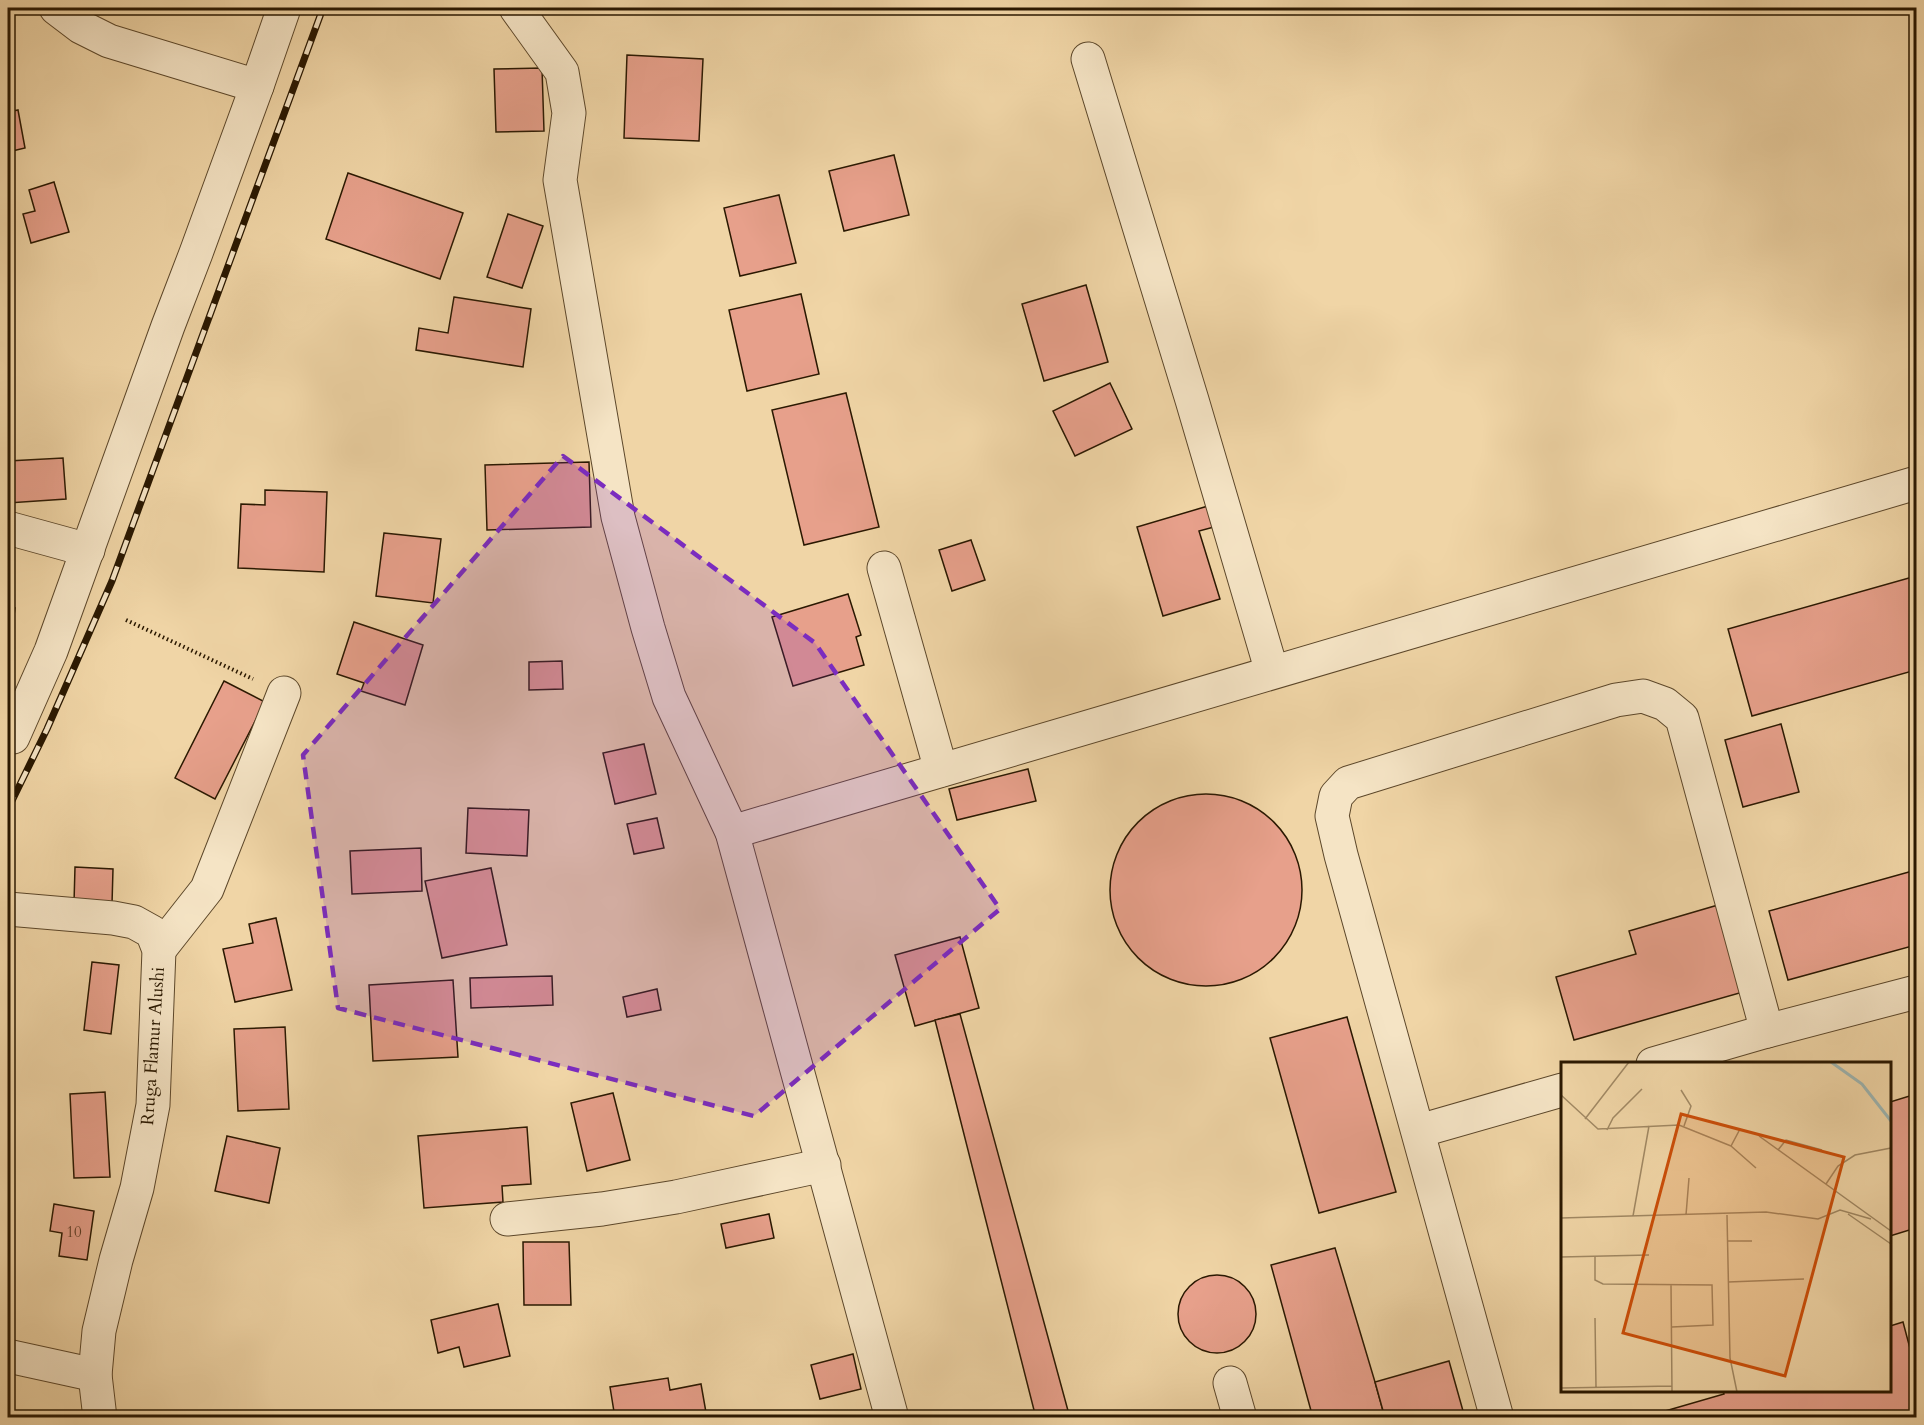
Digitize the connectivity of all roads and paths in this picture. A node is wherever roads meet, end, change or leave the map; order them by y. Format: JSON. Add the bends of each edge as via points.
{"nodes":[{"id":1,"x":56,"y":8,"type":"edge"},
{"id":2,"x":284,"y":8,"type":"edge"},
{"id":3,"x":516,"y":8,"type":"edge"},
{"id":4,"x":1088,"y":59,"type":"dead end"},
{"id":5,"x":257,"y":86,"type":"junction"},
{"id":6,"x":1917,"y":483,"type":"edge"},
{"id":7,"x":8,"y":528,"type":"edge"},
{"id":8,"x":88,"y":550,"type":"junction"},
{"id":9,"x":884,"y":568,"type":"dead end"},
{"id":10,"x":126,"y":620,"type":"dead end"},
{"id":11,"x":1272,"y":672,"type":"junction"},
{"id":12,"x":284,"y":693,"type":"joint"},
{"id":13,"x":13,"y":737,"type":"dead end"},
{"id":14,"x":941,"y":770,"type":"junction"},
{"id":15,"x":732,"y":832,"type":"junction"},
{"id":16,"x":8,"y":909,"type":"edge"},
{"id":17,"x":159,"y":950,"type":"junction"},
{"id":18,"x":1917,"y":993,"type":"edge"},
{"id":19,"x":1767,"y":1031,"type":"junction"},
{"id":20,"x":1660,"y":1062,"type":"edge"},
{"id":21,"x":1561,"y":1091,"type":"edge"},
{"id":22,"x":1419,"y":1131,"type":"junction"},
{"id":23,"x":824,"y":1165,"type":"junction"},
{"id":24,"x":507,"y":1220,"type":"dead end"},
{"id":25,"x":8,"y":1356,"type":"edge"},
{"id":26,"x":95,"y":1375,"type":"junction"},
{"id":27,"x":1230,"y":1383,"type":"dead end"},
{"id":28,"x":100,"y":1418,"type":"edge"},
{"id":29,"x":892,"y":1418,"type":"edge"},
{"id":30,"x":1240,"y":1418,"type":"edge"},
{"id":31,"x":1497,"y":1418,"type":"edge"}],
"edges":[{"from":1,"to":5,"type":"street","via":[[109,41]]},
{"from":2,"to":5,"type":"street"},
{"from":3,"to":15,"type":"street","via":[[562,72],[569,113],[560,180],[618,517],[669,697]]},
{"from":4,"to":11,"type":"street"},
{"from":5,"to":8,"type":"street"},
{"from":6,"to":11,"type":"street"},
{"from":7,"to":8,"type":"street"},
{"from":8,"to":13,"type":"street","via":[[51,651]]},
{"from":9,"to":14,"type":"street"},
{"from":10,"to":12,"type":"path"},
{"from":11,"to":14,"type":"street"},
{"from":12,"to":17,"type":"street","via":[[207,889]]},
{"from":14,"to":15,"type":"street"},
{"from":15,"to":23,"type":"street"},
{"from":16,"to":17,"type":"street","name":"Rruga Flamur Alushi","via":[[134,922],[152,932]]},
{"from":17,"to":26,"type":"street","name":"Rruga Flamur Alushi","via":[[153,1105],[137,1188],[99,1331]]},
{"from":18,"to":19,"type":"street"},
{"from":19,"to":20,"type":"street"},
{"from":19,"to":22,"type":"street","via":[[1682,718],[1665,704],[1643,696],[1617,700],[1348,783],[1336,796],[1332,816],[1341,855]]},
{"from":21,"to":22,"type":"street"},
{"from":22,"to":31,"type":"street"},
{"from":23,"to":24,"type":"street","via":[[676,1197]]},
{"from":23,"to":29,"type":"street"},
{"from":25,"to":26,"type":"street"},
{"from":26,"to":28,"type":"street","name":"Rruga Flamur Alushi"},
{"from":27,"to":30,"type":"street"}]}
